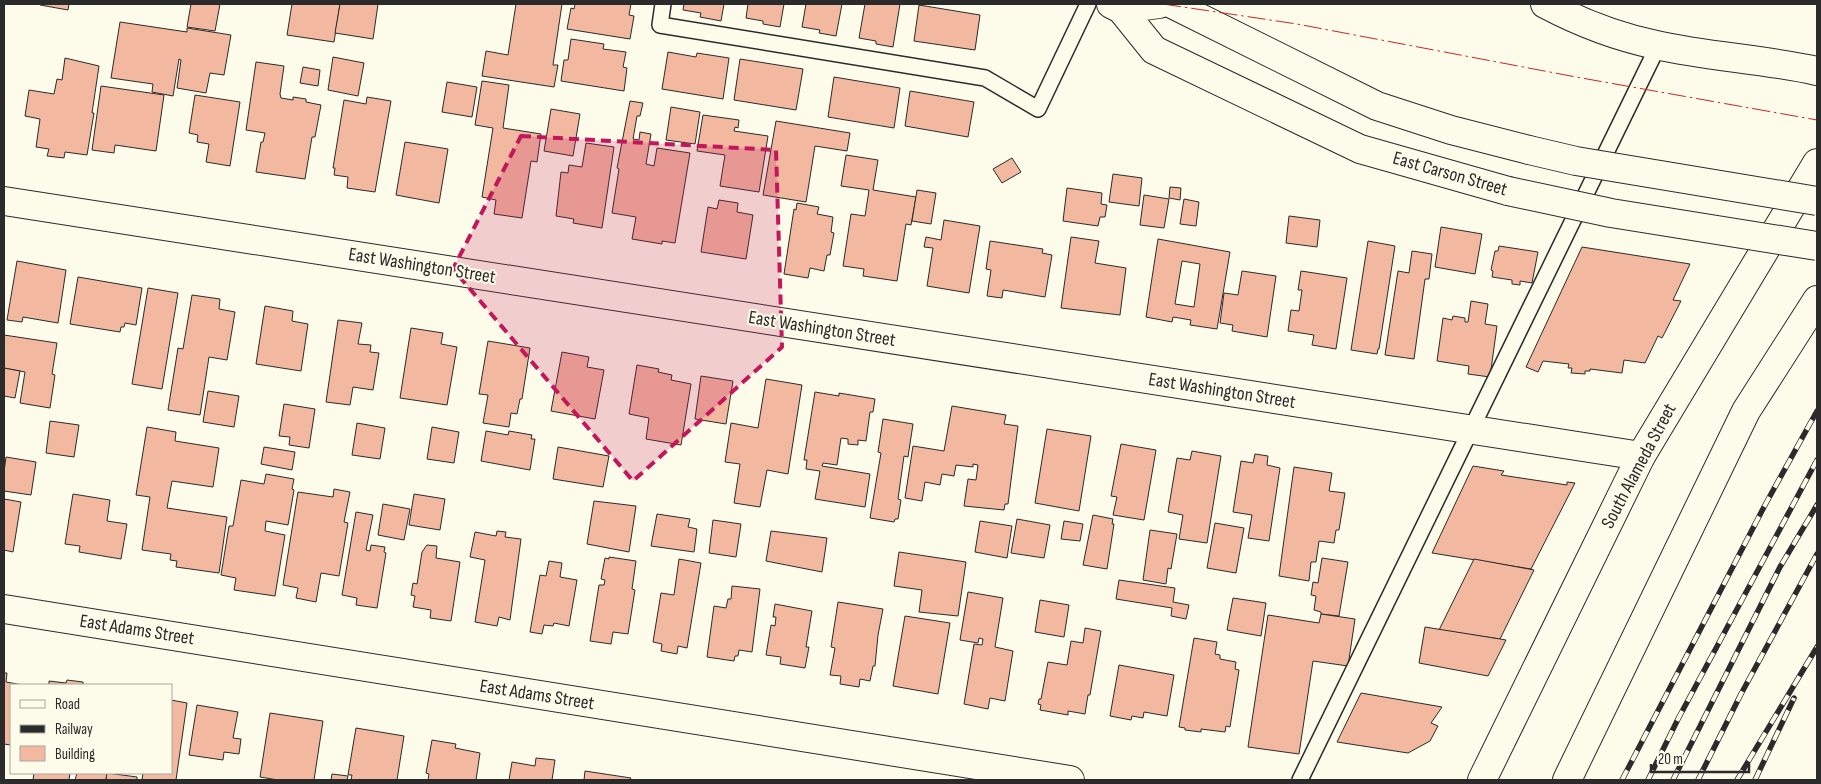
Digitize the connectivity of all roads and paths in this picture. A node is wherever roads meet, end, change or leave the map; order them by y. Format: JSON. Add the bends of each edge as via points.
{"nodes":[{"id":1,"x":662,"y":4,"type":"edge"},
{"id":2,"x":1088,"y":4,"type":"edge"},
{"id":3,"x":1159,"y":4,"type":"edge"},
{"id":4,"x":1172,"y":4,"type":"edge"},
{"id":5,"x":1546,"y":4,"type":"edge"},
{"id":6,"x":1116,"y":6,"type":"edge"},
{"id":7,"x":1658,"y":46,"type":"junction"},
{"id":8,"x":1817,"y":71,"type":"edge"},
{"id":9,"x":1817,"y":163,"type":"edge"},
{"id":10,"x":4,"y":201,"type":"edge"},
{"id":11,"x":1817,"y":201,"type":"edge"},
{"id":12,"x":1817,"y":246,"type":"edge"},
{"id":13,"x":1817,"y":300,"type":"edge"},
{"id":14,"x":1471,"y":430,"type":"junction"},
{"id":15,"x":1641,"y":456,"type":"junction"},
{"id":16,"x":4,"y":609,"type":"edge"},
{"id":17,"x":1070,"y":780,"type":"edge"},
{"id":18,"x":1300,"y":780,"type":"edge"},
{"id":19,"x":1482,"y":780,"type":"edge"},
{"id":20,"x":1567,"y":780,"type":"edge"}],
"edges":[{"from":1,"to":2,"type":"lane","via":[[660,25],[985,78],[1038,109]]},
{"from":3,"to":6,"type":"main road","name":"East Carson Street"},
{"from":4,"to":11,"type":"main road","bridge":true,"via":[[1377,106],[1451,130],[1576,161]]},
{"from":5,"to":7,"type":"main road","via":[[1596,27]]},
{"from":6,"to":12,"type":"main road","name":"East Carson Street","bridge":true,"via":[[1154,50],[1360,149],[1508,191],[1611,213]]},
{"from":7,"to":8,"type":"main road"},
{"from":7,"to":14,"type":"lane"},
{"from":9,"to":15,"type":"main road","name":"South Alameda Street"},
{"from":10,"to":14,"type":"main road","name":"East Washington Street"},
{"from":13,"to":20,"type":"main road","via":[[1746,411]]},
{"from":14,"to":15,"type":"main road","name":"East Washington Street"},
{"from":14,"to":18,"type":"lane"},
{"from":15,"to":19,"type":"main road","name":"South Alameda Street"},
{"from":16,"to":17,"type":"main road","name":"East Adams Street"}]}
